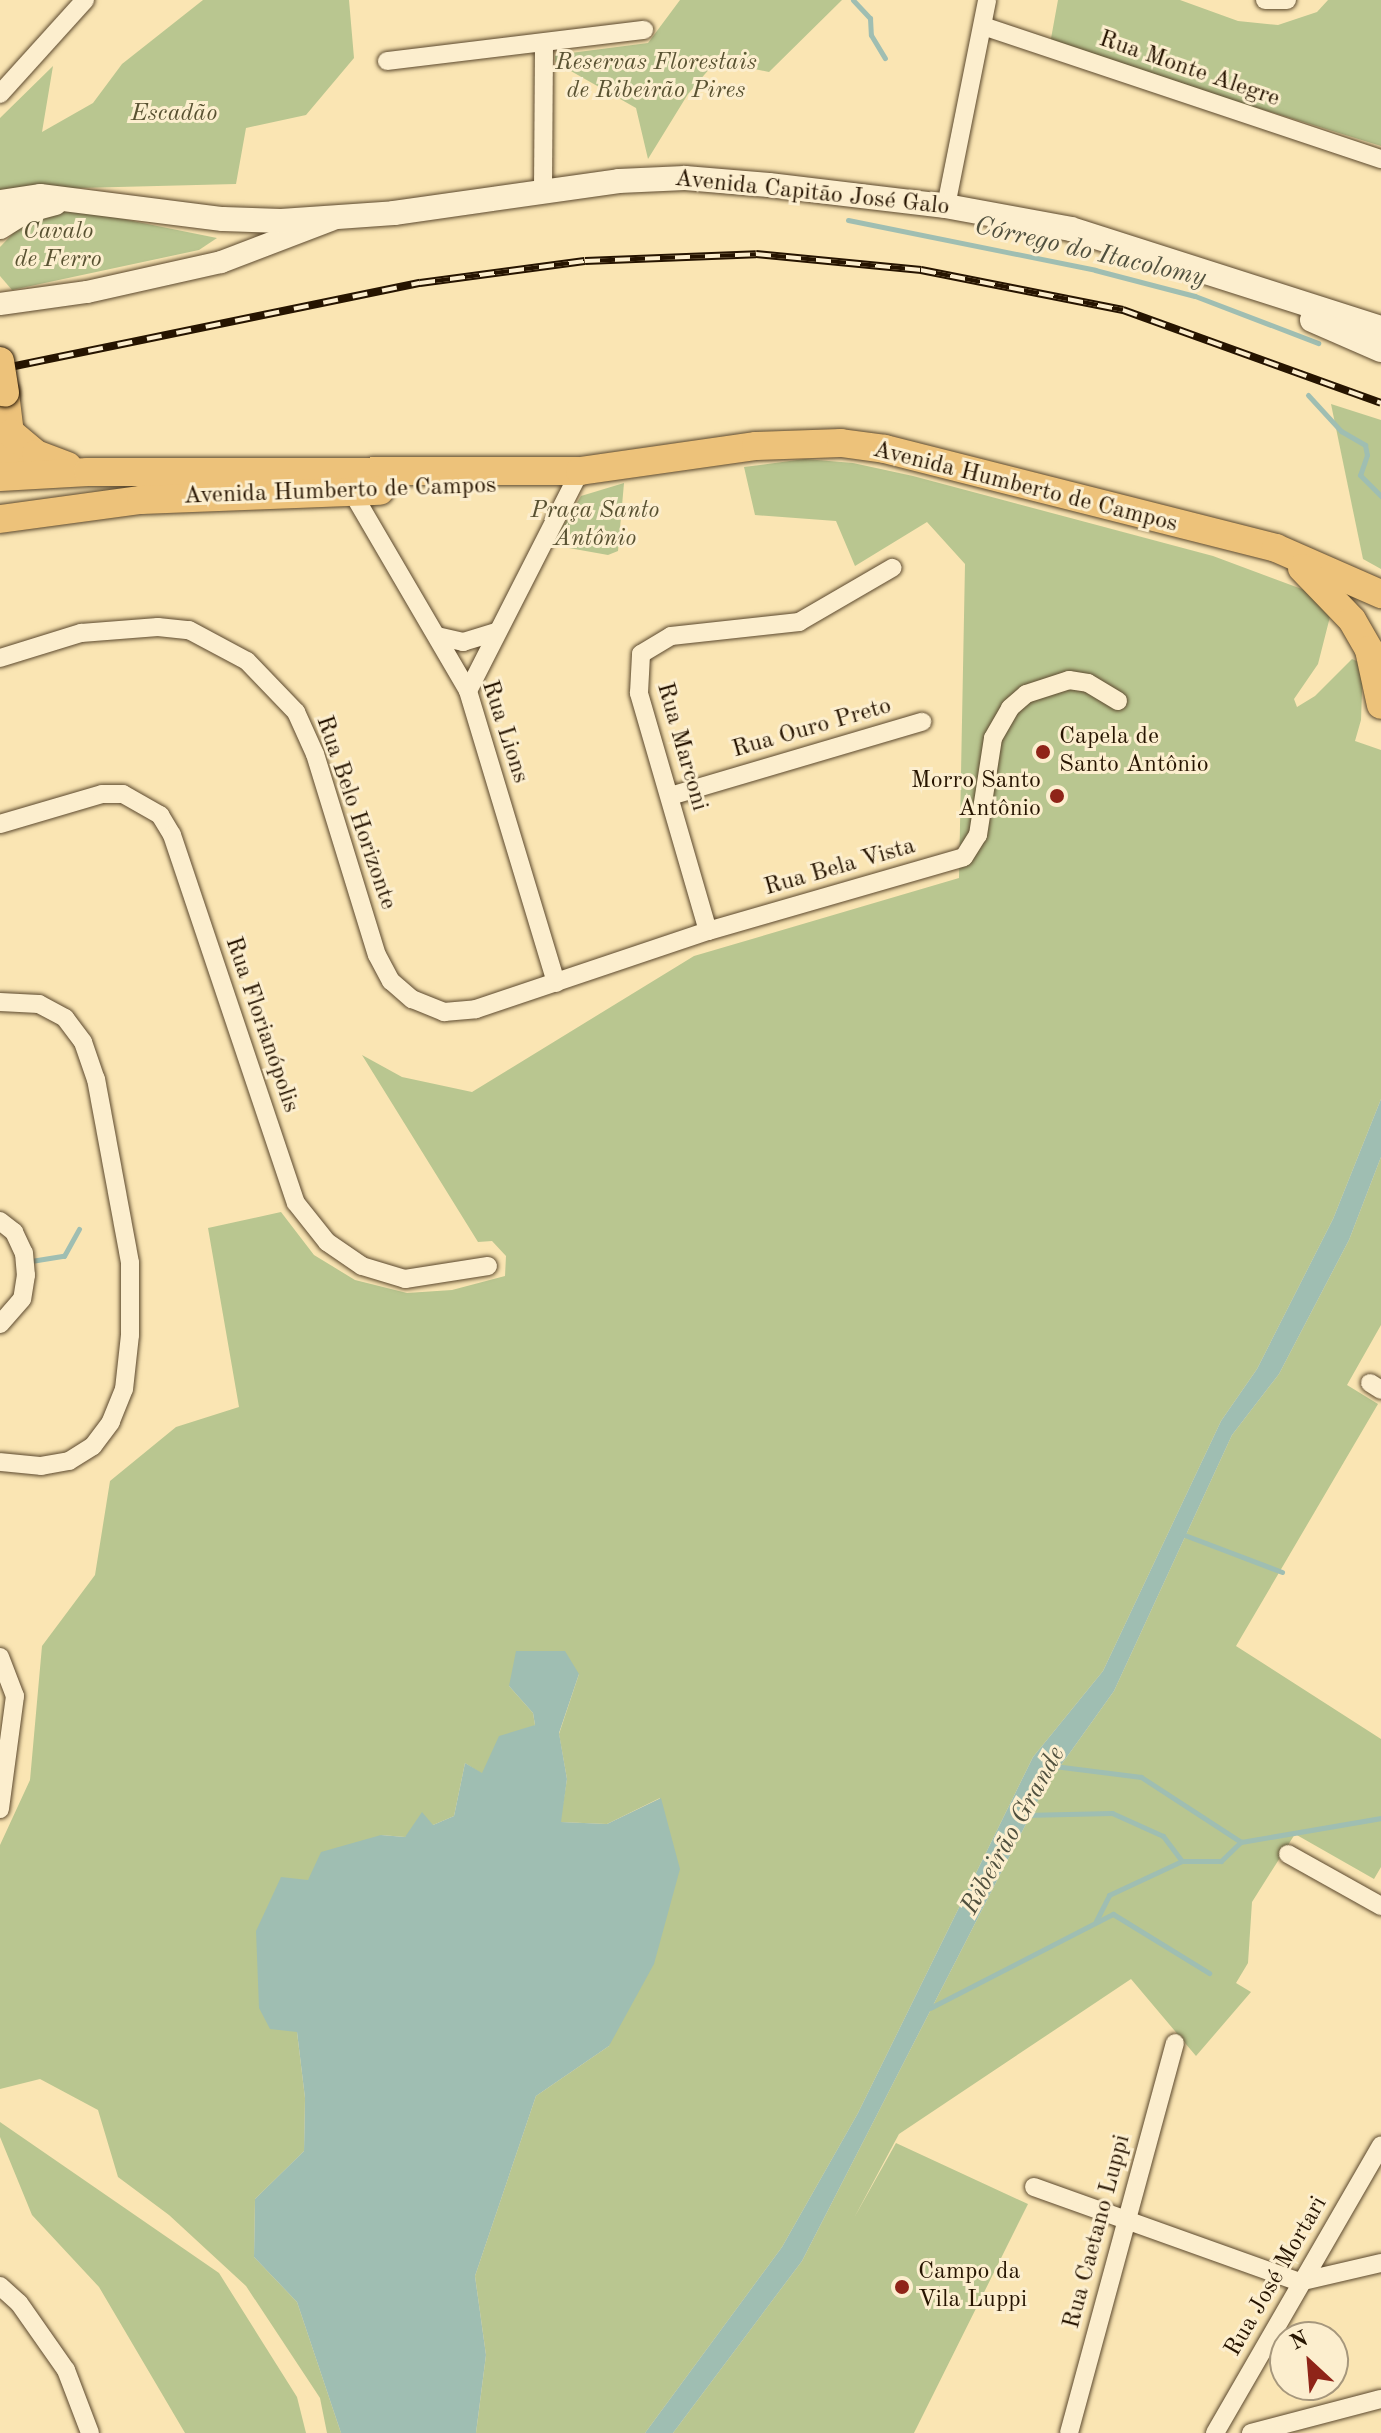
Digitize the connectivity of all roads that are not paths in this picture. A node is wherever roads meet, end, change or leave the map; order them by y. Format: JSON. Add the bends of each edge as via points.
{"nodes":[{"id":1,"x":85,"y":0,"type":"edge"},
{"id":2,"x":987,"y":0,"type":"edge"},
{"id":3,"x":1265,"y":0,"type":"edge"},
{"id":4,"x":1287,"y":0,"type":"edge"},
{"id":5,"x":983,"y":26,"type":"junction"},
{"id":6,"x":644,"y":30,"type":"dead end"},
{"id":7,"x":544,"y":44,"type":"junction"},
{"id":8,"x":387,"y":61,"type":"dead end"},
{"id":9,"x":0,"y":94,"type":"edge"},
{"id":10,"x":1381,"y":159,"type":"edge"},
{"id":11,"x":543,"y":189,"type":"junction"},
{"id":12,"x":65,"y":201,"type":"junction"},
{"id":13,"x":0,"y":202,"type":"edge"},
{"id":14,"x":946,"y":206,"type":"junction"},
{"id":15,"x":333,"y":219,"type":"junction"},
{"id":16,"x":0,"y":227,"type":"edge"},
{"id":17,"x":1280,"y":300,"type":"junction"},
{"id":18,"x":0,"y":304,"type":"edge"},
{"id":19,"x":1381,"y":328,"type":"edge"},
{"id":20,"x":1381,"y":350,"type":"edge"},
{"id":21,"x":0,"y":361,"type":"edge"},
{"id":22,"x":11,"y":433,"type":"junction"},
{"id":23,"x":88,"y":472,"type":"junction"},
{"id":24,"x":577,"y":478,"type":"junction"},
{"id":25,"x":3,"y":481,"type":"edge"},
{"id":26,"x":347,"y":482,"type":"junction"},
{"id":27,"x":39,"y":512,"type":"junction"},
{"id":28,"x":0,"y":519,"type":"edge"},
{"id":29,"x":1276,"y":548,"type":"junction"},
{"id":30,"x":892,"y":568,"type":"dead end"},
{"id":31,"x":1381,"y":594,"type":"edge"},
{"id":32,"x":495,"y":632,"type":"junction"},
{"id":33,"x":437,"y":636,"type":"junction"},
{"id":34,"x":1375,"y":643,"type":"edge"},
{"id":35,"x":0,"y":658,"type":"edge"},
{"id":36,"x":468,"y":691,"type":"junction"},
{"id":37,"x":1118,"y":701,"type":"dead end"},
{"id":38,"x":1381,"y":705,"type":"edge"},
{"id":39,"x":922,"y":722,"type":"dead end"},
{"id":40,"x":670,"y":796,"type":"junction"},
{"id":41,"x":0,"y":824,"type":"edge"},
{"id":42,"x":708,"y":931,"type":"junction"},
{"id":43,"x":556,"y":983,"type":"junction"},
{"id":44,"x":0,"y":1002,"type":"edge"},
{"id":45,"x":0,"y":1221,"type":"edge"},
{"id":46,"x":488,"y":1266,"type":"dead end"},
{"id":47,"x":0,"y":1324,"type":"edge"},
{"id":48,"x":0,"y":1462,"type":"edge"},
{"id":49,"x":0,"y":1657,"type":"edge"},
{"id":50,"x":0,"y":1809,"type":"edge"},
{"id":51,"x":1288,"y":1854,"type":"dead end"},
{"id":52,"x":1381,"y":1906,"type":"edge"},
{"id":53,"x":1175,"y":2043,"type":"dead end"},
{"id":54,"x":1381,"y":2146,"type":"edge"},
{"id":55,"x":1034,"y":2187,"type":"dead end"},
{"id":56,"x":1124,"y":2221,"type":"junction"},
{"id":57,"x":1381,"y":2263,"type":"edge"},
{"id":58,"x":1299,"y":2282,"type":"junction"},
{"id":59,"x":0,"y":2286,"type":"edge"},
{"id":60,"x":1381,"y":2399,"type":"edge"},
{"id":61,"x":90,"y":2433,"type":"edge"},
{"id":62,"x":1069,"y":2433,"type":"edge"},
{"id":63,"x":1215,"y":2433,"type":"edge"},
{"id":64,"x":1251,"y":2433,"type":"edge"}],
"edges":[{"from":1,"to":9,"type":"street"},
{"from":2,"to":5,"type":"street"},
{"from":3,"to":4,"type":"street"},
{"from":5,"to":10,"type":"street","name":"Rua Monte Alegre"},
{"from":5,"to":14,"type":"street"},
{"from":6,"to":7,"type":"street"},
{"from":7,"to":8,"type":"street"},
{"from":7,"to":11,"type":"street"},
{"from":11,"to":14,"type":"main road","name":"Avenida Capitão José Galo","via":[[685,178]]},
{"from":11,"to":15,"type":"main road","name":"Avenida Capitão José Galo"},
{"from":12,"to":13,"type":"main road","name":"Avenida Capitão José Galo","via":[[22,195]]},
{"from":12,"to":15,"type":"main road","name":"Avenida Capitão José Galo","via":[[223,219]]},
{"from":12,"to":16,"type":"main road","via":[[26,211]]},
{"from":14,"to":17,"type":"main road","name":"Avenida Capitão José Galo","via":[[1132,246]]},
{"from":15,"to":18,"type":"street","name":"Avenida Capitão José Galo","via":[[221,262],[87,292]]},
{"from":17,"to":19,"type":"main road","name":"Avenida Capitão José Galo"},
{"from":17,"to":20,"type":"main road","name":"Avenida Capitão José Galo"},
{"from":21,"to":22,"type":"main road","bridge":true},
{"from":22,"to":23,"type":"main road","via":[[36,454]]},
{"from":22,"to":25,"type":"main road"},
{"from":23,"to":25,"type":"main road","name":"Avenida Humberto de Campos"},
{"from":23,"to":26,"type":"main road","name":"Avenida Humberto de Campos"},
{"from":24,"to":26,"type":"main road","name":"Avenida Humberto de Campos"},
{"from":24,"to":29,"type":"main road","name":"Avenida Humberto de Campos","via":[[725,450],[801,442],[885,449]]},
{"from":24,"to":32,"type":"street"},
{"from":25,"to":27,"type":"main road"},
{"from":26,"to":27,"type":"main road","name":"Avenida Humberto de Campos"},
{"from":26,"to":33,"type":"street","name":"Rua Lions"},
{"from":27,"to":28,"type":"main road","name":"Avenida Humberto de Campos"},
{"from":29,"to":31,"type":"main road","name":"Avenida Humberto de Campos"},
{"from":29,"to":34,"type":"main road","name":"Avenida Humberto de Campos","via":[[1321,583]]},
{"from":30,"to":40,"type":"street","name":"Rua Marconi","via":[[799,622],[671,636],[641,654],[639,693]]},
{"from":32,"to":33,"type":"street","via":[[463,642]]},
{"from":32,"to":36,"type":"street"},
{"from":33,"to":36,"type":"street","name":"Rua Lions"},
{"from":34,"to":38,"type":"main road","name":"Avenida Humberto de Campos"},
{"from":35,"to":43,"type":"street","name":"Rua Belo Horizonte","via":[[120,627],[189,630],[220,643],[247,661],[296,712],[315,754],[377,955],[391,981],[412,999],[444,1012],[476,1009]]},
{"from":36,"to":43,"type":"street","name":"Rua Lions"},
{"from":37,"to":42,"type":"street","name":"Rua Bela Vista","via":[[1088,683],[1069,680],[1026,694],[1010,708],[993,738],[978,835],[964,857]]},
{"from":39,"to":40,"type":"street","name":"Rua Ouro Preto"},
{"from":40,"to":42,"type":"street","name":"Rua Marconi"},
{"from":41,"to":46,"type":"street","name":"Rua Florianópolis","via":[[102,794],[123,794],[160,815],[172,835],[296,1203],[327,1242],[362,1266],[405,1279]]},
{"from":42,"to":43,"type":"street","name":"Rua Bela Vista"},
{"from":44,"to":48,"type":"street","via":[[39,1004],[65,1018],[83,1042],[96,1079],[130,1263],[130,1335],[124,1389],[111,1422],[93,1446],[69,1461],[41,1466]]},
{"from":45,"to":47,"type":"street","via":[[14,1232],[26,1275],[22,1299]]},
{"from":49,"to":50,"type":"street","via":[[15,1696]]},
{"from":51,"to":52,"type":"street"},
{"from":53,"to":56,"type":"street","name":"Rua Caetano Luppi"},
{"from":54,"to":58,"type":"street","name":"Rua José Mortari"},
{"from":55,"to":56,"type":"street"},
{"from":56,"to":58,"type":"street"},
{"from":56,"to":62,"type":"street","name":"Rua Caetano Luppi"},
{"from":57,"to":58,"type":"street"},
{"from":58,"to":63,"type":"street","name":"Rua José Mortari"},
{"from":59,"to":61,"type":"street","via":[[19,2303],[66,2370]]},
{"from":60,"to":64,"type":"street"}]}
